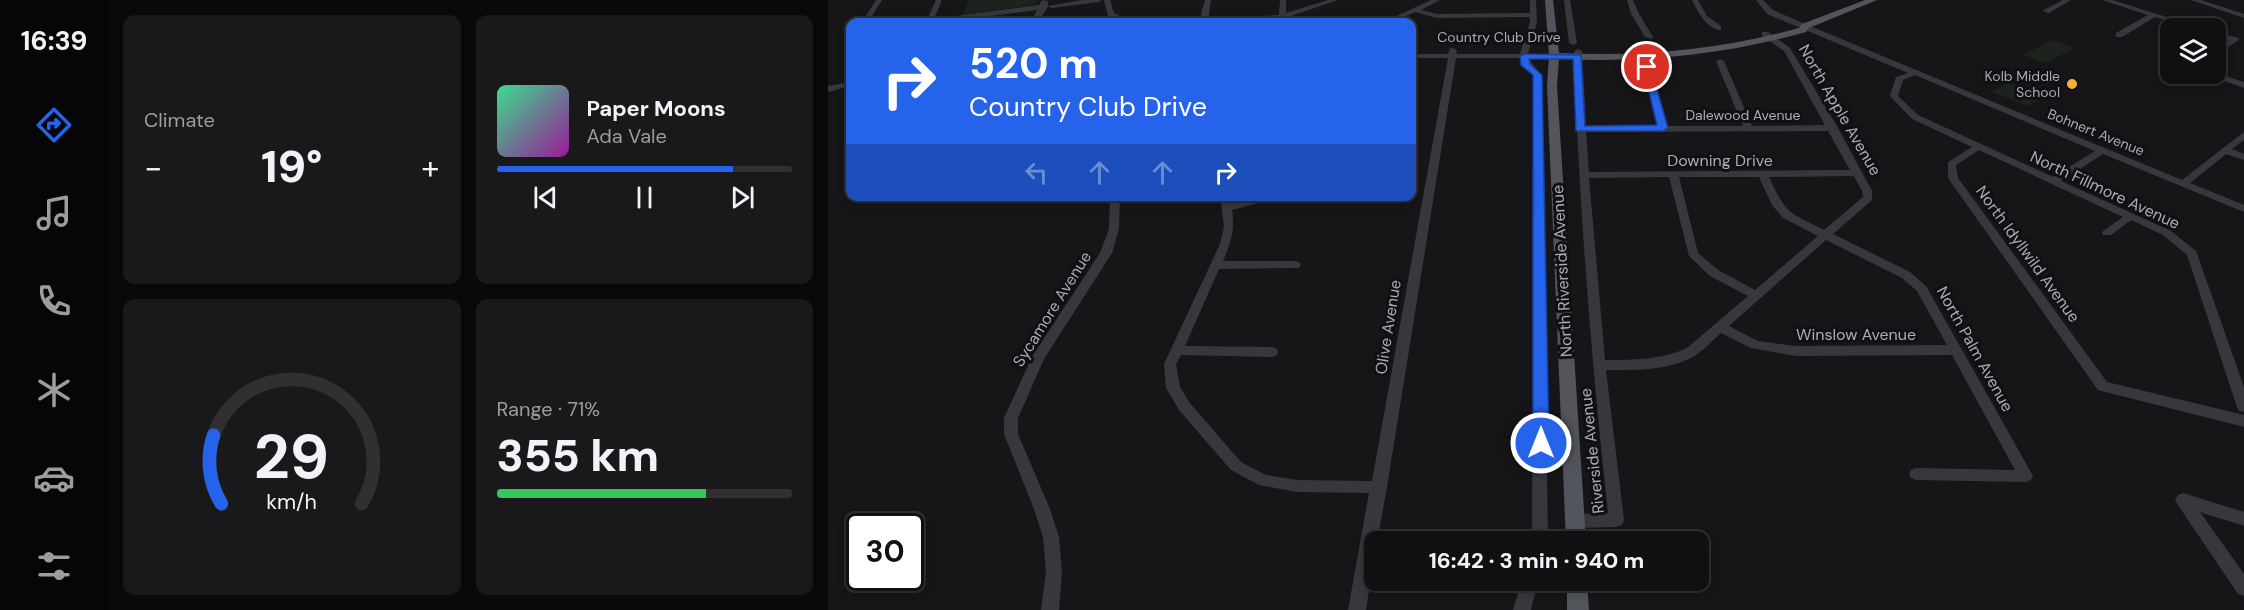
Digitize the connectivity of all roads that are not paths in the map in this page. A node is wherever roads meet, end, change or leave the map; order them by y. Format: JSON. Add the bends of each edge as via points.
{"nodes":[{"id":1,"x":879,"y":0,"type":"edge"},
{"id":2,"x":939,"y":0,"type":"edge"},
{"id":3,"x":1099,"y":0,"type":"edge"},
{"id":4,"x":1107,"y":0,"type":"edge"},
{"id":5,"x":1208,"y":0,"type":"edge"},
{"id":6,"x":1283,"y":0,"type":"edge"},
{"id":7,"x":1335,"y":0,"type":"edge"},
{"id":8,"x":1437,"y":0,"type":"edge"},
{"id":9,"x":1533,"y":0,"type":"edge"},
{"id":10,"x":1549,"y":0,"type":"edge"},
{"id":11,"x":1567,"y":0,"type":"edge"},
{"id":12,"x":1630,"y":0,"type":"edge"},
{"id":13,"x":1695,"y":0,"type":"edge"},
{"id":14,"x":1760,"y":0,"type":"edge"},
{"id":15,"x":1873,"y":0,"type":"edge"},
{"id":16,"x":2068,"y":0,"type":"edge"},
{"id":17,"x":2105,"y":0,"type":"edge"},
{"id":18,"x":2194,"y":0,"type":"edge"},
{"id":19,"x":1049,"y":3,"type":"edge"},
{"id":20,"x":1414,"y":10,"type":"junction"},
{"id":21,"x":2046,"y":10,"type":"dead end"},
{"id":22,"x":1534,"y":15,"type":"junction"},
{"id":23,"x":2154,"y":15,"type":"junction"},
{"id":24,"x":2244,"y":16,"type":"edge"},
{"id":25,"x":1282,"y":17,"type":"junction"},
{"id":26,"x":868,"y":18,"type":"edge"},
{"id":27,"x":931,"y":18,"type":"edge"},
{"id":28,"x":954,"y":18,"type":"edge"},
{"id":29,"x":1038,"y":18,"type":"edge"},
{"id":30,"x":1045,"y":18,"type":"edge"},
{"id":31,"x":1118,"y":18,"type":"edge"},
{"id":32,"x":1206,"y":18,"type":"edge"},
{"id":33,"x":1267,"y":18,"type":"edge"},
{"id":34,"x":1397,"y":18,"type":"edge"},
{"id":35,"x":2164,"y":18,"type":"edge"},
{"id":36,"x":1805,"y":26,"type":"junction"},
{"id":37,"x":1718,"y":28,"type":"dead end"},
{"id":38,"x":2119,"y":35,"type":"dead end"},
{"id":39,"x":1649,"y":36,"type":"dead end"},
{"id":40,"x":1770,"y":37,"type":"junction"},
{"id":41,"x":2226,"y":37,"type":"edge"},
{"id":42,"x":2226,"y":46,"type":"edge"},
{"id":43,"x":1416,"y":50,"type":"edge"},
{"id":44,"x":1579,"y":50,"type":"junction"},
{"id":45,"x":1553,"y":52,"type":"junction"},
{"id":46,"x":1453,"y":53,"type":"junction"},
{"id":47,"x":1525,"y":53,"type":"junction"},
{"id":48,"x":1416,"y":56,"type":"edge"},
{"id":49,"x":1720,"y":61,"type":"dead end"},
{"id":50,"x":1647,"y":67,"type":"dead end"},
{"id":51,"x":1916,"y":72,"type":"junction"},
{"id":52,"x":2226,"y":79,"type":"edge"},
{"id":53,"x":846,"y":85,"type":"edge"},
{"id":54,"x":2244,"y":85,"type":"edge"},
{"id":55,"x":828,"y":89,"type":"edge"},
{"id":56,"x":1663,"y":128,"type":"junction"},
{"id":57,"x":1748,"y":128,"type":"junction"},
{"id":58,"x":1833,"y":128,"type":"junction"},
{"id":59,"x":1580,"y":129,"type":"junction"},
{"id":60,"x":2244,"y":135,"type":"edge"},
{"id":61,"x":1978,"y":147,"type":"junction"},
{"id":62,"x":2103,"y":150,"type":"junction"},
{"id":63,"x":2225,"y":150,"type":"junction"},
{"id":64,"x":2244,"y":157,"type":"edge"},
{"id":65,"x":1857,"y":173,"type":"junction"},
{"id":66,"x":1763,"y":174,"type":"junction"},
{"id":67,"x":1584,"y":175,"type":"junction"},
{"id":68,"x":1674,"y":175,"type":"junction"},
{"id":69,"x":2054,"y":181,"type":"junction"},
{"id":70,"x":2184,"y":183,"type":"junction"},
{"id":71,"x":1115,"y":201,"type":"edge"},
{"id":72,"x":1226,"y":202,"type":"edge"},
{"id":73,"x":2244,"y":208,"type":"edge"},
{"id":74,"x":2130,"y":216,"type":"junction"},
{"id":75,"x":2107,"y":233,"type":"dead end"},
{"id":76,"x":1826,"y":236,"type":"junction"},
{"id":77,"x":1215,"y":265,"type":"junction"},
{"id":78,"x":1295,"y":265,"type":"dead end"},
{"id":79,"x":1757,"y":296,"type":"junction"},
{"id":80,"x":1721,"y":327,"type":"junction"},
{"id":81,"x":1177,"y":350,"type":"junction"},
{"id":82,"x":1957,"y":350,"type":"junction"},
{"id":83,"x":1272,"y":352,"type":"dead end"},
{"id":84,"x":1601,"y":365,"type":"junction"},
{"id":85,"x":2244,"y":407,"type":"edge"},
{"id":86,"x":2244,"y":422,"type":"edge"},
{"id":87,"x":1916,"y":474,"type":"dead end"},
{"id":88,"x":1379,"y":487,"type":"junction"},
{"id":89,"x":2244,"y":519,"type":"edge"},
{"id":90,"x":1575,"y":521,"type":"junction"},
{"id":91,"x":1540,"y":531,"type":"edge"},
{"id":92,"x":1575,"y":531,"type":"edge"},
{"id":93,"x":2244,"y":588,"type":"edge"},
{"id":94,"x":1527,"y":591,"type":"edge"},
{"id":95,"x":1577,"y":591,"type":"edge"},
{"id":96,"x":1050,"y":610,"type":"edge"},
{"id":97,"x":1358,"y":610,"type":"edge"},
{"id":98,"x":1522,"y":610,"type":"edge"},
{"id":99,"x":1578,"y":610,"type":"edge"}],
"edges":[{"from":1,"to":26,"type":"street"},
{"from":2,"to":27,"type":"street"},
{"from":3,"to":19,"type":"street"},
{"from":4,"to":31,"type":"street"},
{"from":5,"to":32,"type":"street"},
{"from":6,"to":25,"type":"street"},
{"from":7,"to":25,"type":"street"},
{"from":8,"to":20,"type":"street"},
{"from":9,"to":22,"type":"street"},
{"from":10,"to":45,"type":"main road","name":"North Riverside Avenue"},
{"from":11,"to":44,"type":"street","name":"Riverside Avenue"},
{"from":12,"to":39,"type":"street"},
{"from":13,"to":37,"type":"street","via":[[1704,17]]},
{"from":14,"to":36,"type":"street","name":"North Apple Avenue","via":[[1770,12]]},
{"from":15,"to":36,"type":"main road","name":"Country Club Drive"},
{"from":16,"to":21,"type":"street"},
{"from":17,"to":23,"type":"street"},
{"from":18,"to":24,"type":"street"},
{"from":19,"to":28,"type":"street"},
{"from":19,"to":29,"type":"street"},
{"from":19,"to":30,"type":"street"},
{"from":20,"to":22,"type":"street","via":[[1437,16]]},
{"from":20,"to":34,"type":"street"},
{"from":22,"to":47,"type":"street"},
{"from":23,"to":35,"type":"street"},
{"from":23,"to":38,"type":"street"},
{"from":25,"to":33,"type":"street"},
{"from":36,"to":40,"type":"main road","name":"Country Club Drive"},
{"from":36,"to":51,"type":"street","name":"Bohnert Avenue"},
{"from":40,"to":44,"type":"main road","name":"Country Club Drive","via":[[1690,52]]},
{"from":40,"to":58,"type":"street","name":"North Apple Avenue","via":[[1788,50]]},
{"from":41,"to":42,"type":"street","via":[[2235,40]]},
{"from":43,"to":46,"type":"street","name":"Country Club Drive"},
{"from":44,"to":45,"type":"main road","name":"Country Club Drive"},
{"from":44,"to":59,"type":"street","name":"Riverside Avenue"},
{"from":45,"to":47,"type":"street","name":"Country Club Drive"},
{"from":45,"to":90,"type":"main road","name":"North Riverside Avenue"},
{"from":46,"to":47,"type":"street","name":"Country Club Drive"},
{"from":46,"to":48,"type":"street","name":"Country Club Drive"},
{"from":46,"to":88,"type":"street","name":"Olive Avenue"},
{"from":47,"to":91,"type":"street","name":"North Riverside Avenue","via":[[1526,65],[1537,75]]},
{"from":49,"to":57,"type":"street"},
{"from":50,"to":56,"type":"street"},
{"from":51,"to":61,"type":"street","name":"North Fillmore Avenue","via":[[1899,79],[1894,96],[1915,117]]},
{"from":51,"to":62,"type":"street","name":"Bohnert Avenue"},
{"from":52,"to":54,"type":"street"},
{"from":53,"to":55,"type":"street"},
{"from":56,"to":57,"type":"street","name":"Dalewood Avenue"},
{"from":56,"to":59,"type":"street","name":"Dalewood Avenue"},
{"from":57,"to":58,"type":"street","name":"Dalewood Avenue"},
{"from":58,"to":65,"type":"street","name":"North Apple Avenue"},
{"from":59,"to":67,"type":"street","name":"Riverside Avenue"},
{"from":60,"to":63,"type":"street"},
{"from":61,"to":69,"type":"street","name":"North Fillmore Avenue"},
{"from":61,"to":86,"type":"street","name":"North Idyllwild Avenue","via":[[1951,164],[1953,178],[2103,386]]},
{"from":62,"to":69,"type":"street"},
{"from":62,"to":70,"type":"street","name":"Bohnert Avenue"},
{"from":63,"to":64,"type":"street"},
{"from":63,"to":70,"type":"street"},
{"from":65,"to":66,"type":"street","name":"Downing Drive"},
{"from":65,"to":76,"type":"street","name":"North Apple Avenue","via":[[1868,198]]},
{"from":66,"to":68,"type":"street","name":"Downing Drive"},
{"from":66,"to":76,"type":"street","name":"North Palm Avenue","via":[[1777,206],[1787,216]]},
{"from":67,"to":68,"type":"street","name":"Downing Drive"},
{"from":67,"to":84,"type":"street","name":"Riverside Avenue"},
{"from":68,"to":79,"type":"street","via":[[1693,254],[1712,272]]},
{"from":69,"to":74,"type":"street","name":"North Fillmore Avenue"},
{"from":70,"to":73,"type":"street","name":"Bohnert Avenue"},
{"from":71,"to":96,"type":"street","name":"Sycamore Avenue","via":[[1114,229],[1106,253],[1038,358],[1011,418],[1011,434],[1051,537]]},
{"from":72,"to":77,"type":"street","via":[[1229,227]]},
{"from":74,"to":75,"type":"street"},
{"from":74,"to":85,"type":"street","name":"North Fillmore Avenue","via":[[2167,233],[2192,253]]},
{"from":76,"to":79,"type":"street","name":"North Apple Avenue"},
{"from":76,"to":82,"type":"street","name":"North Palm Avenue","via":[[1906,275],[1922,289]]},
{"from":77,"to":78,"type":"street"},
{"from":77,"to":81,"type":"street"},
{"from":79,"to":80,"type":"street","name":"North Apple Avenue"},
{"from":80,"to":82,"type":"street","name":"Winslow Avenue","via":[[1755,345],[1796,351]]},
{"from":80,"to":84,"type":"street","name":"North Apple Avenue","via":[[1672,362]]},
{"from":81,"to":83,"type":"street"},
{"from":81,"to":88,"type":"street","via":[[1170,364],[1173,388],[1236,466],[1264,481],[1297,486]]},
{"from":82,"to":87,"type":"street","name":"North Palm Avenue","via":[[2026,476]]},
{"from":84,"to":90,"type":"street","name":"Riverside Avenue","via":[[1616,520]]},
{"from":88,"to":97,"type":"street","name":"Olive Avenue"},
{"from":89,"to":93,"type":"street","via":[[2183,500]]},
{"from":90,"to":92,"type":"main road","name":"North Riverside Avenue"},
{"from":94,"to":98,"type":"street"},
{"from":95,"to":99,"type":"main road"}]}
